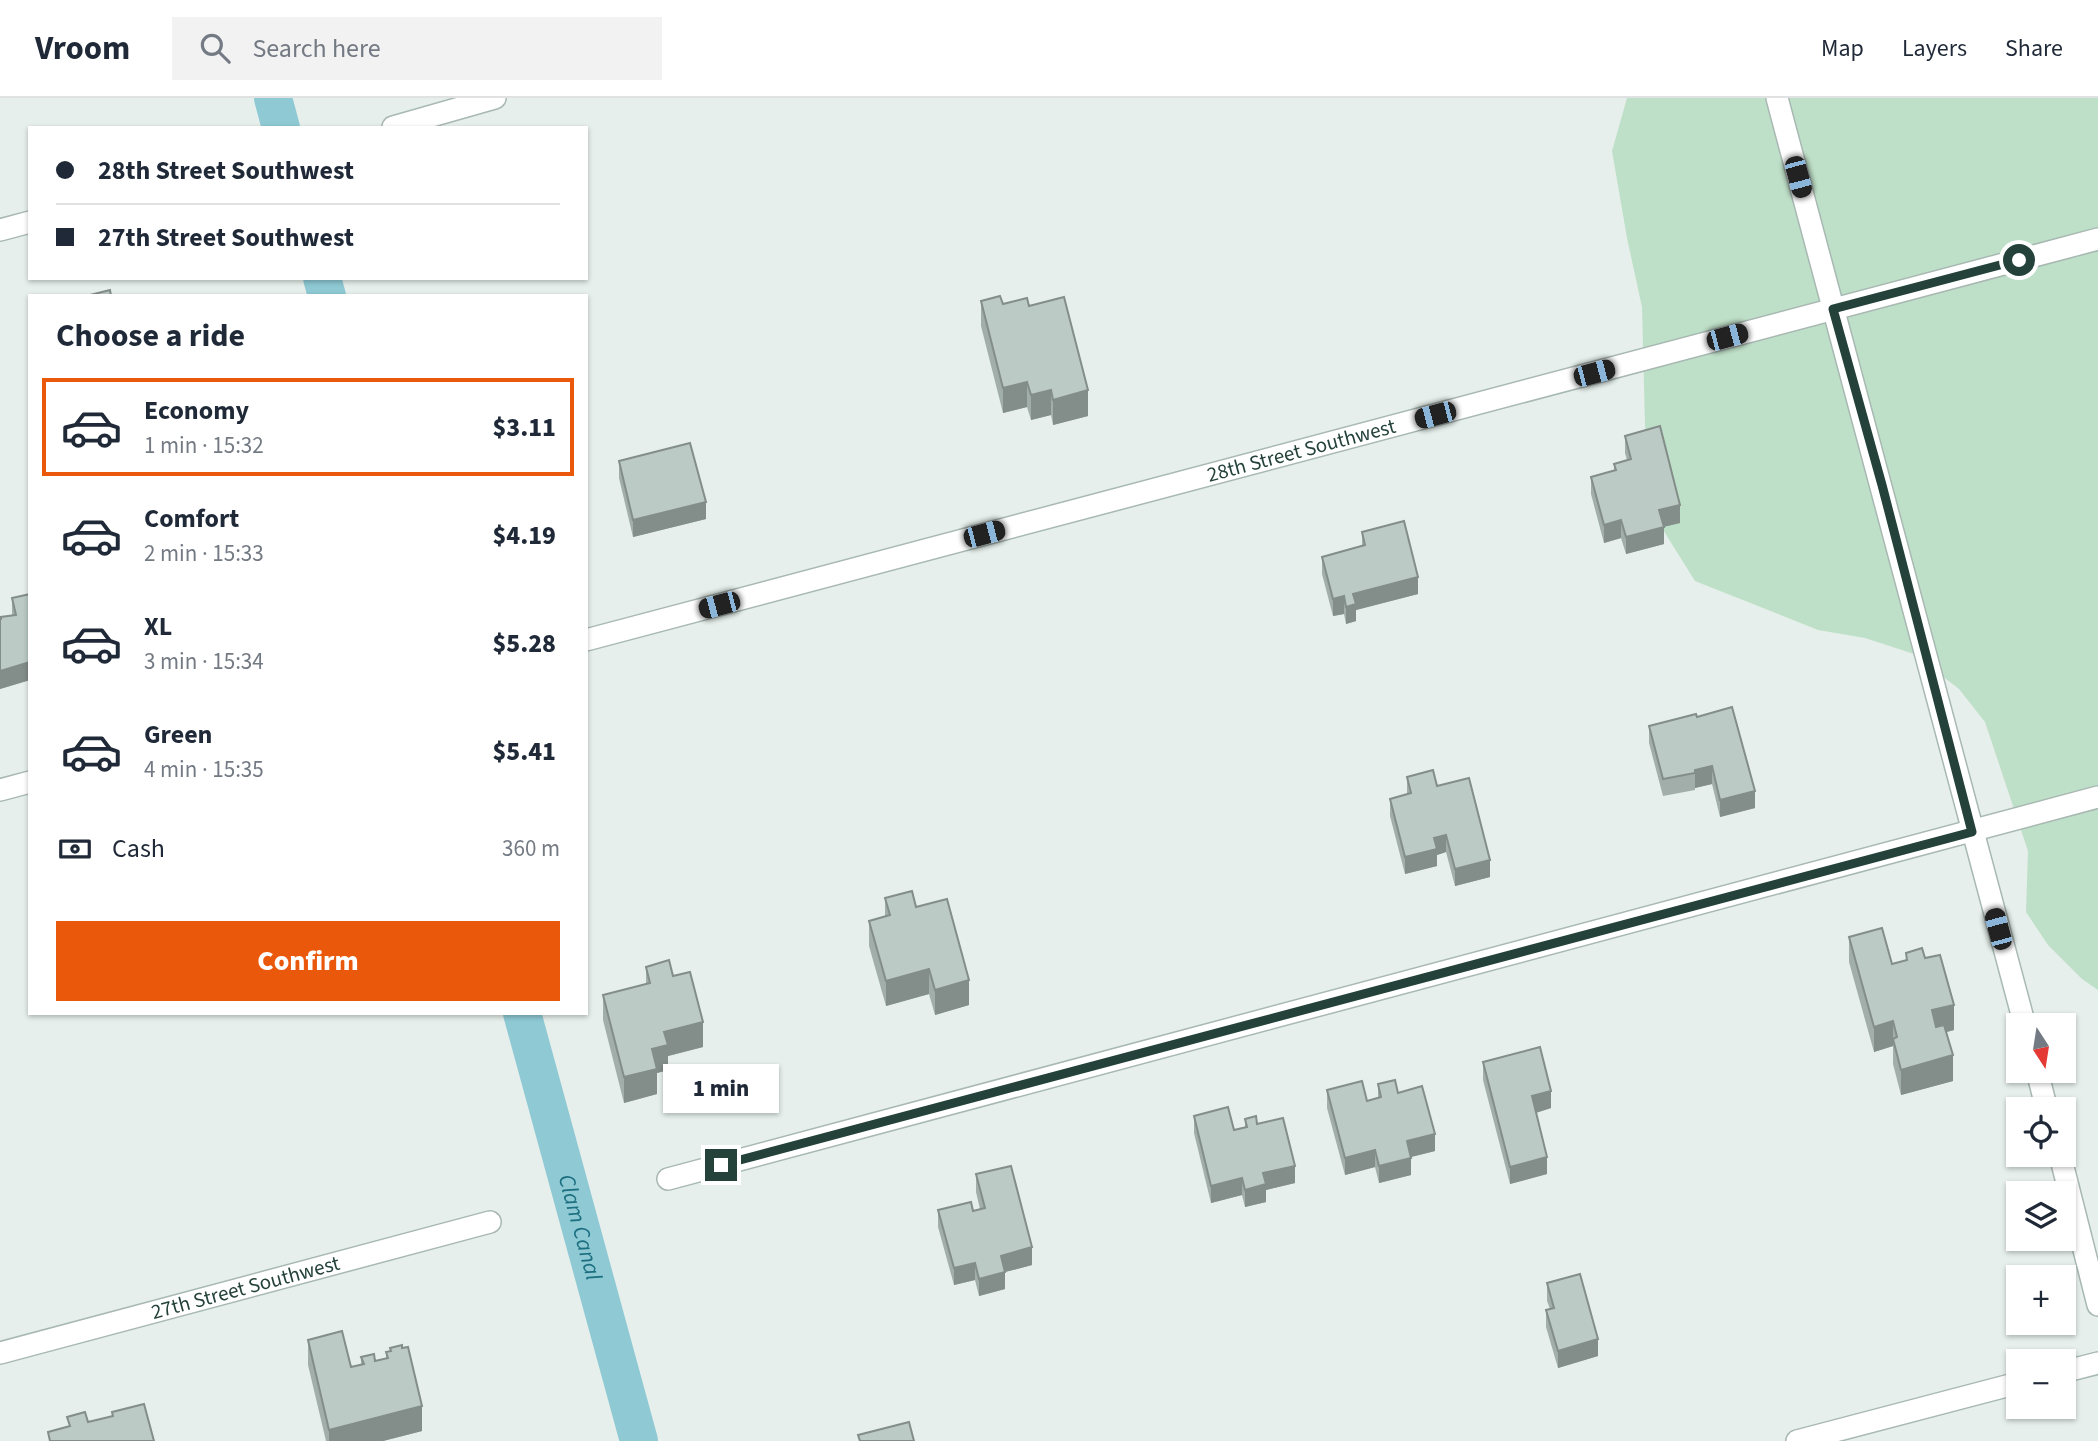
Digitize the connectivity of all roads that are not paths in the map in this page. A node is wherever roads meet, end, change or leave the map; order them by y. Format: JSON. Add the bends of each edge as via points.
{"nodes":[{"id":1,"x":495,"y":98,"type":"edge"},
{"id":2,"x":1777,"y":98,"type":"edge"},
{"id":3,"x":397,"y":126,"type":"edge"},
{"id":4,"x":28,"y":223,"type":"edge"},
{"id":5,"x":0,"y":230,"type":"edge"},
{"id":6,"x":2098,"y":239,"type":"edge"},
{"id":7,"x":1833,"y":309,"type":"junction"},
{"id":8,"x":588,"y":639,"type":"edge"},
{"id":9,"x":28,"y":783,"type":"edge"},
{"id":10,"x":0,"y":790,"type":"edge"},
{"id":11,"x":2098,"y":797,"type":"edge"},
{"id":12,"x":1972,"y":832,"type":"junction"},
{"id":13,"x":2021,"y":1013,"type":"edge"},
{"id":14,"x":2063,"y":1167,"type":"edge"},
{"id":15,"x":668,"y":1179,"type":"dead end"},
{"id":16,"x":490,"y":1222,"type":"dead end"},
{"id":17,"x":2098,"y":1305,"type":"edge"},
{"id":18,"x":0,"y":1353,"type":"edge"},
{"id":19,"x":2098,"y":1363,"type":"edge"},
{"id":20,"x":2076,"y":1369,"type":"edge"},
{"id":21,"x":2006,"y":1387,"type":"edge"},
{"id":22,"x":1797,"y":1441,"type":"edge"}],
"edges":[{"from":1,"to":3,"type":"street"},
{"from":2,"to":7,"type":"street"},
{"from":4,"to":5,"type":"street"},
{"from":6,"to":7,"type":"street","name":"28th Street Southwest"},
{"from":7,"to":8,"type":"street","name":"28th Street Southwest"},
{"from":7,"to":12,"type":"street"},
{"from":9,"to":10,"type":"street"},
{"from":11,"to":12,"type":"street"},
{"from":12,"to":13,"type":"street"},
{"from":12,"to":15,"type":"street"},
{"from":14,"to":17,"type":"street"},
{"from":16,"to":18,"type":"street","name":"27th Street Southwest"},
{"from":19,"to":20,"type":"street"},
{"from":21,"to":22,"type":"street"}]}
